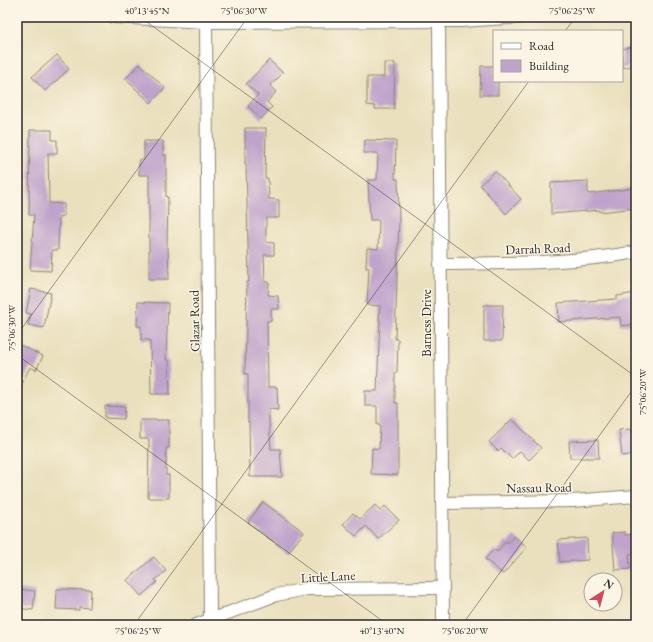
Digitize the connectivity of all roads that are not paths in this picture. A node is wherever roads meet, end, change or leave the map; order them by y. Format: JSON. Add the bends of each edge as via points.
{"nodes":[{"id":1,"x":113,"y":17,"type":"edge"},
{"id":2,"x":522,"y":17,"type":"edge"},
{"id":3,"x":439,"y":21,"type":"junction"},
{"id":4,"x":206,"y":22,"type":"junction"},
{"id":5,"x":636,"y":252,"type":"edge"},
{"id":6,"x":440,"y":264,"type":"junction"},
{"id":7,"x":636,"y":496,"type":"edge"},
{"id":8,"x":442,"y":503,"type":"junction"},
{"id":9,"x":443,"y":588,"type":"junction"},
{"id":10,"x":210,"y":620,"type":"junction"},
{"id":11,"x":196,"y":625,"type":"edge"},
{"id":12,"x":443,"y":625,"type":"edge"}],
"edges":[{"from":1,"to":4,"type":"street"},
{"from":2,"to":3,"type":"street"},
{"from":3,"to":4,"type":"street"},
{"from":3,"to":6,"type":"street","name":"Barness Drive"},
{"from":4,"to":10,"type":"street","name":"Glazar Road"},
{"from":5,"to":6,"type":"street","name":"Darrah Road","via":[[583,260]]},
{"from":6,"to":8,"type":"street","name":"Barness Drive"},
{"from":7,"to":8,"type":"street","name":"Nassau Road","via":[[572,501]]},
{"from":8,"to":9,"type":"street","name":"Barness Drive"},
{"from":9,"to":10,"type":"street","name":"Little Lane","via":[[307,589],[276,596]]},
{"from":9,"to":12,"type":"street","name":"Barness Drive"},
{"from":10,"to":11,"type":"street","name":"Little Lane"}]}
